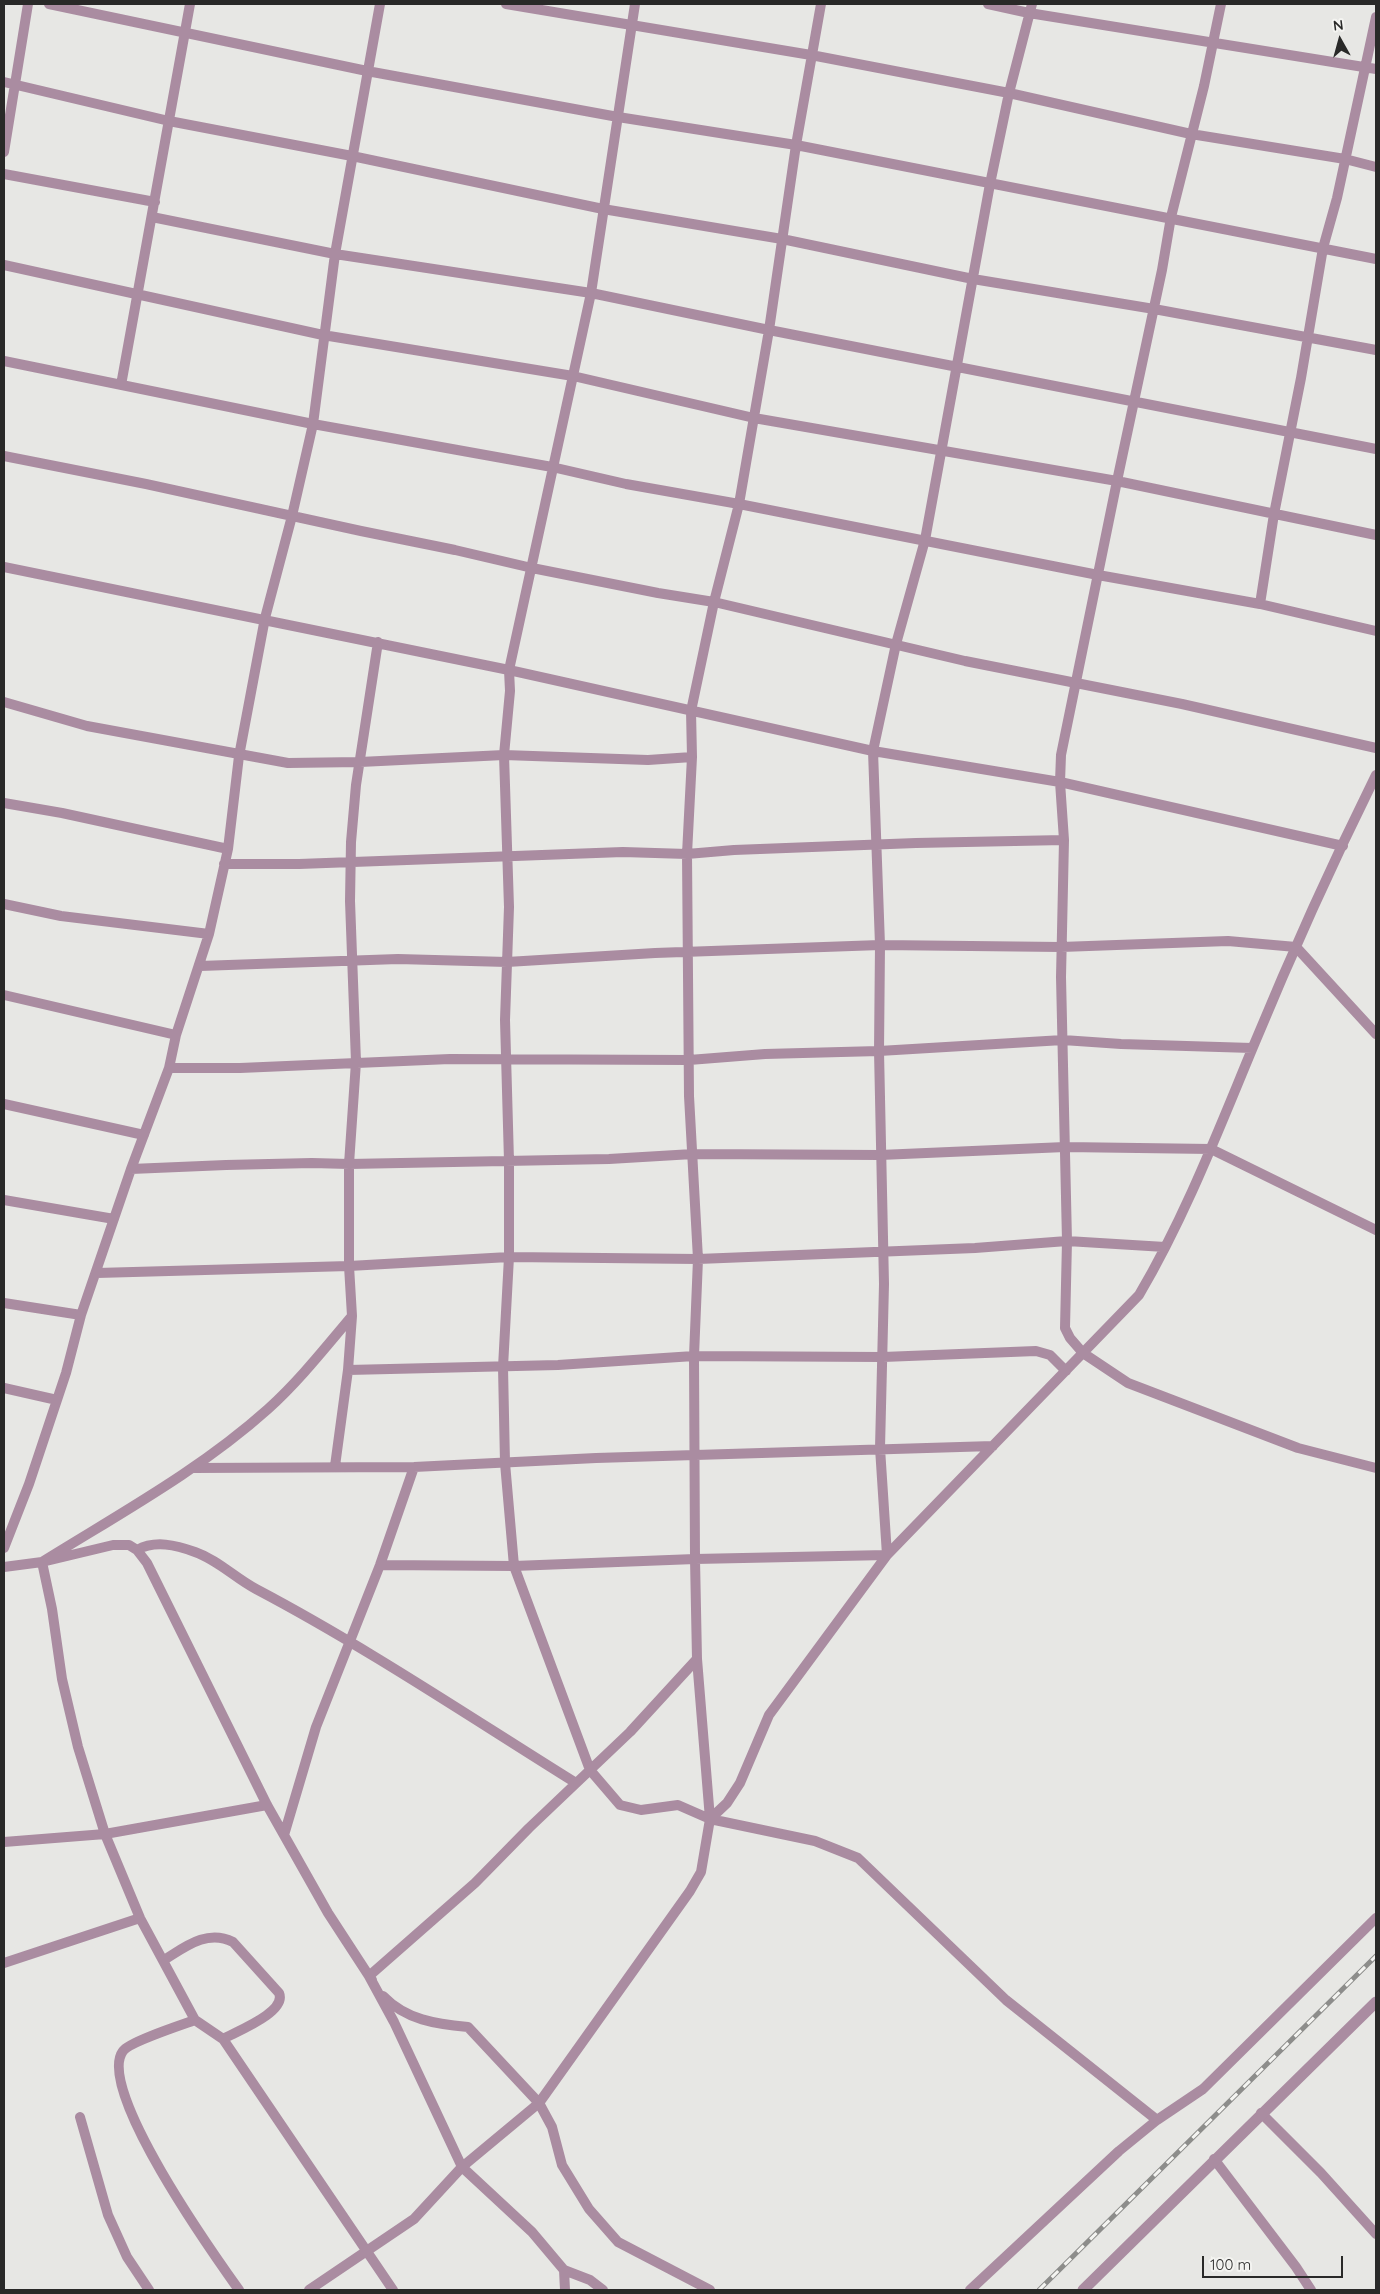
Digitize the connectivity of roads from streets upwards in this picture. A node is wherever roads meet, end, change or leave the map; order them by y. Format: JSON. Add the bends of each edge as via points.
{"nodes":[{"id":1,"x":28,"y":4,"type":"edge"},
{"id":2,"x":49,"y":4,"type":"edge"},
{"id":3,"x":190,"y":4,"type":"edge"},
{"id":4,"x":380,"y":4,"type":"edge"},
{"id":5,"x":506,"y":4,"type":"edge"},
{"id":6,"x":635,"y":4,"type":"edge"},
{"id":7,"x":821,"y":4,"type":"edge"},
{"id":8,"x":988,"y":4,"type":"edge"},
{"id":9,"x":1221,"y":4,"type":"edge"},
{"id":10,"x":1031,"y":8,"type":"edge"},
{"id":11,"x":1376,"y":17,"type":"edge"},
{"id":12,"x":632,"y":24,"type":"junction"},
{"id":13,"x":184,"y":33,"type":"junction"},
{"id":14,"x":1213,"y":42,"type":"junction"},
{"id":15,"x":811,"y":55,"type":"junction"},
{"id":16,"x":1364,"y":66,"type":"junction"},
{"id":17,"x":1376,"y":69,"type":"edge"},
{"id":18,"x":367,"y":71,"type":"junction"},
{"id":19,"x":4,"y":82,"type":"edge"},
{"id":20,"x":16,"y":85,"type":"junction"},
{"id":21,"x":1009,"y":92,"type":"junction"},
{"id":22,"x":618,"y":117,"type":"junction"},
{"id":23,"x":169,"y":121,"type":"junction"},
{"id":24,"x":1191,"y":134,"type":"junction"},
{"id":25,"x":796,"y":145,"type":"junction"},
{"id":26,"x":4,"y":152,"type":"edge"},
{"id":27,"x":352,"y":156,"type":"junction"},
{"id":28,"x":1345,"y":159,"type":"junction"},
{"id":29,"x":1376,"y":167,"type":"edge"},
{"id":30,"x":4,"y":174,"type":"edge"},
{"id":31,"x":990,"y":184,"type":"junction"},
{"id":32,"x":155,"y":202,"type":"junction"},
{"id":33,"x":603,"y":209,"type":"junction"},
{"id":34,"x":152,"y":217,"type":"junction"},
{"id":35,"x":1172,"y":217,"type":"junction"},
{"id":36,"x":782,"y":239,"type":"junction"},
{"id":37,"x":1323,"y":248,"type":"junction"},
{"id":38,"x":335,"y":254,"type":"junction"},
{"id":39,"x":1376,"y":259,"type":"edge"},
{"id":40,"x":4,"y":265,"type":"edge"},
{"id":41,"x":973,"y":279,"type":"junction"},
{"id":42,"x":590,"y":293,"type":"junction"},
{"id":43,"x":136,"y":295,"type":"junction"},
{"id":44,"x":1154,"y":309,"type":"junction"},
{"id":45,"x":769,"y":330,"type":"junction"},
{"id":46,"x":323,"y":335,"type":"junction"},
{"id":47,"x":1308,"y":338,"type":"junction"},
{"id":48,"x":1376,"y":350,"type":"edge"},
{"id":49,"x":4,"y":361,"type":"edge"},
{"id":50,"x":956,"y":365,"type":"junction"},
{"id":51,"x":573,"y":376,"type":"junction"},
{"id":52,"x":121,"y":385,"type":"junction"},
{"id":53,"x":1135,"y":402,"type":"junction"},
{"id":54,"x":754,"y":418,"type":"junction"},
{"id":55,"x":313,"y":424,"type":"junction"},
{"id":56,"x":1290,"y":431,"type":"junction"},
{"id":57,"x":1376,"y":449,"type":"edge"},
{"id":58,"x":942,"y":451,"type":"junction"},
{"id":59,"x":4,"y":456,"type":"edge"},
{"id":60,"x":552,"y":467,"type":"junction"},
{"id":61,"x":1117,"y":481,"type":"junction"},
{"id":62,"x":739,"y":504,"type":"junction"},
{"id":63,"x":1274,"y":514,"type":"junction"},
{"id":64,"x":292,"y":516,"type":"junction"},
{"id":65,"x":1376,"y":536,"type":"edge"},
{"id":66,"x":925,"y":540,"type":"junction"},
{"id":67,"x":4,"y":567,"type":"edge"},
{"id":68,"x":532,"y":568,"type":"junction"},
{"id":69,"x":1098,"y":575,"type":"junction"},
{"id":70,"x":714,"y":602,"type":"junction"},
{"id":71,"x":1260,"y":604,"type":"junction"},
{"id":72,"x":265,"y":618,"type":"junction"},
{"id":73,"x":1376,"y":631,"type":"edge"},
{"id":74,"x":378,"y":642,"type":"junction"},
{"id":75,"x":896,"y":644,"type":"junction"},
{"id":76,"x":509,"y":670,"type":"junction"},
{"id":77,"x":1077,"y":682,"type":"junction"},
{"id":78,"x":4,"y":702,"type":"edge"},
{"id":79,"x":691,"y":711,"type":"junction"},
{"id":80,"x":1376,"y":748,"type":"edge"},
{"id":81,"x":873,"y":751,"type":"junction"},
{"id":82,"x":504,"y":755,"type":"junction"},
{"id":83,"x":240,"y":756,"type":"junction"},
{"id":84,"x":692,"y":757,"type":"junction"},
{"id":85,"x":360,"y":762,"type":"junction"},
{"id":86,"x":1376,"y":776,"type":"edge"},
{"id":87,"x":1060,"y":782,"type":"junction"},
{"id":88,"x":4,"y":803,"type":"edge"},
{"id":89,"x":1064,"y":840,"type":"junction"},
{"id":90,"x":877,"y":846,"type":"junction"},
{"id":91,"x":1343,"y":846,"type":"junction"},
{"id":92,"x":228,"y":849,"type":"junction"},
{"id":93,"x":687,"y":854,"type":"junction"},
{"id":94,"x":508,"y":856,"type":"junction"},
{"id":95,"x":351,"y":862,"type":"junction"},
{"id":96,"x":224,"y":864,"type":"junction"},
{"id":97,"x":4,"y":904,"type":"edge"},
{"id":98,"x":209,"y":934,"type":"junction"},
{"id":99,"x":880,"y":945,"type":"junction"},
{"id":100,"x":1061,"y":947,"type":"junction"},
{"id":101,"x":1296,"y":947,"type":"junction"},
{"id":102,"x":688,"y":953,"type":"junction"},
{"id":103,"x":352,"y":962,"type":"junction"},
{"id":104,"x":507,"y":962,"type":"junction"},
{"id":105,"x":200,"y":966,"type":"junction"},
{"id":106,"x":4,"y":995,"type":"edge"},
{"id":107,"x":1376,"y":1034,"type":"edge"},
{"id":108,"x":176,"y":1035,"type":"junction"},
{"id":109,"x":1063,"y":1040,"type":"junction"},
{"id":110,"x":1252,"y":1048,"type":"junction"},
{"id":111,"x":879,"y":1050,"type":"junction"},
{"id":112,"x":506,"y":1060,"type":"junction"},
{"id":113,"x":689,"y":1060,"type":"junction"},
{"id":114,"x":356,"y":1062,"type":"junction"},
{"id":115,"x":169,"y":1068,"type":"junction"},
{"id":116,"x":4,"y":1104,"type":"edge"},
{"id":117,"x":144,"y":1134,"type":"junction"},
{"id":118,"x":1065,"y":1147,"type":"junction"},
{"id":119,"x":1211,"y":1149,"type":"junction"},
{"id":120,"x":693,"y":1154,"type":"junction"},
{"id":121,"x":880,"y":1155,"type":"junction"},
{"id":122,"x":509,"y":1161,"type":"junction"},
{"id":123,"x":349,"y":1164,"type":"junction"},
{"id":124,"x":131,"y":1170,"type":"junction"},
{"id":125,"x":4,"y":1200,"type":"edge"},
{"id":126,"x":114,"y":1219,"type":"junction"},
{"id":127,"x":1376,"y":1230,"type":"edge"},
{"id":128,"x":1066,"y":1241,"type":"junction"},
{"id":129,"x":1165,"y":1248,"type":"junction"},
{"id":130,"x":884,"y":1252,"type":"junction"},
{"id":131,"x":508,"y":1257,"type":"junction"},
{"id":132,"x":698,"y":1259,"type":"junction"},
{"id":133,"x":349,"y":1266,"type":"junction"},
{"id":134,"x":97,"y":1273,"type":"junction"},
{"id":135,"x":4,"y":1303,"type":"edge"},
{"id":136,"x":81,"y":1315,"type":"junction"},
{"id":137,"x":352,"y":1316,"type":"junction"},
{"id":138,"x":1083,"y":1353,"type":"junction"},
{"id":139,"x":694,"y":1356,"type":"junction"},
{"id":140,"x":883,"y":1357,"type":"junction"},
{"id":141,"x":503,"y":1367,"type":"junction"},
{"id":142,"x":348,"y":1370,"type":"junction"},
{"id":143,"x":1066,"y":1371,"type":"junction"},
{"id":144,"x":4,"y":1388,"type":"edge"},
{"id":145,"x":57,"y":1400,"type":"junction"},
{"id":146,"x":993,"y":1446,"type":"junction"},
{"id":147,"x":880,"y":1448,"type":"junction"},
{"id":148,"x":696,"y":1456,"type":"junction"},
{"id":149,"x":505,"y":1463,"type":"junction"},
{"id":150,"x":335,"y":1466,"type":"junction"},
{"id":151,"x":414,"y":1467,"type":"junction"},
{"id":152,"x":193,"y":1468,"type":"junction"},
{"id":153,"x":1376,"y":1468,"type":"edge"},
{"id":154,"x":4,"y":1548,"type":"edge"},
{"id":155,"x":137,"y":1550,"type":"junction"},
{"id":156,"x":887,"y":1555,"type":"junction"},
{"id":157,"x":695,"y":1559,"type":"junction"},
{"id":158,"x":42,"y":1562,"type":"junction"},
{"id":159,"x":380,"y":1565,"type":"junction"},
{"id":160,"x":514,"y":1566,"type":"junction"},
{"id":161,"x":4,"y":1567,"type":"edge"},
{"id":162,"x":349,"y":1642,"type":"junction"},
{"id":163,"x":697,"y":1659,"type":"junction"},
{"id":164,"x":590,"y":1770,"type":"junction"},
{"id":165,"x":576,"y":1783,"type":"junction"},
{"id":166,"x":267,"y":1805,"type":"junction"},
{"id":167,"x":710,"y":1820,"type":"junction"},
{"id":168,"x":105,"y":1834,"type":"junction"},
{"id":169,"x":284,"y":1835,"type":"junction"},
{"id":170,"x":4,"y":1842,"type":"edge"},
{"id":171,"x":140,"y":1918,"type":"junction"},
{"id":172,"x":1376,"y":1918,"type":"edge"},
{"id":173,"x":164,"y":1960,"type":"junction"},
{"id":174,"x":4,"y":1963,"type":"edge"},
{"id":175,"x":369,"y":1976,"type":"junction"},
{"id":176,"x":1376,"y":2002,"type":"edge"},
{"id":177,"x":195,"y":2020,"type":"junction"},
{"id":178,"x":223,"y":2038,"type":"junction"},
{"id":179,"x":539,"y":2104,"type":"junction"},
{"id":180,"x":1261,"y":2113,"type":"junction"},
{"id":181,"x":80,"y":2117,"type":"dead end"},
{"id":182,"x":1157,"y":2120,"type":"junction"},
{"id":183,"x":1214,"y":2159,"type":"junction"},
{"id":184,"x":462,"y":2168,"type":"junction"},
{"id":185,"x":1376,"y":2234,"type":"edge"},
{"id":186,"x":366,"y":2252,"type":"junction"},
{"id":187,"x":564,"y":2270,"type":"junction"},
{"id":188,"x":149,"y":2290,"type":"edge"},
{"id":189,"x":239,"y":2290,"type":"edge"},
{"id":190,"x":309,"y":2290,"type":"edge"},
{"id":191,"x":393,"y":2290,"type":"edge"},
{"id":192,"x":565,"y":2290,"type":"edge"},
{"id":193,"x":603,"y":2290,"type":"edge"},
{"id":194,"x":710,"y":2290,"type":"edge"},
{"id":195,"x":970,"y":2290,"type":"edge"},
{"id":196,"x":1083,"y":2290,"type":"edge"},
{"id":197,"x":1310,"y":2290,"type":"edge"}],
"edges":[{"from":1,"to":20,"type":"street"},
{"from":2,"to":13,"type":"street"},
{"from":3,"to":13,"type":"street"},
{"from":4,"to":18,"type":"street"},
{"from":5,"to":12,"type":"street"},
{"from":6,"to":12,"type":"street"},
{"from":7,"to":15,"type":"street"},
{"from":8,"to":10,"type":"street"},
{"from":9,"to":14,"type":"street"},
{"from":10,"to":14,"type":"street"},
{"from":10,"to":21,"type":"street"},
{"from":11,"to":16,"type":"street"},
{"from":12,"to":15,"type":"street"},
{"from":12,"to":22,"type":"street"},
{"from":13,"to":18,"type":"street"},
{"from":13,"to":23,"type":"street"},
{"from":14,"to":16,"type":"street"},
{"from":14,"to":24,"type":"street"},
{"from":15,"to":21,"type":"street"},
{"from":15,"to":25,"type":"street"},
{"from":16,"to":17,"type":"street"},
{"from":16,"to":28,"type":"street"},
{"from":18,"to":22,"type":"street"},
{"from":18,"to":27,"type":"street"},
{"from":19,"to":20,"type":"street"},
{"from":20,"to":23,"type":"street"},
{"from":20,"to":26,"type":"street"},
{"from":21,"to":24,"type":"street"},
{"from":21,"to":31,"type":"street"},
{"from":22,"to":25,"type":"street"},
{"from":22,"to":33,"type":"street"},
{"from":23,"to":27,"type":"street"},
{"from":23,"to":32,"type":"street"},
{"from":24,"to":28,"type":"street"},
{"from":24,"to":35,"type":"street"},
{"from":25,"to":31,"type":"street"},
{"from":25,"to":36,"type":"street"},
{"from":27,"to":33,"type":"street"},
{"from":27,"to":38,"type":"street"},
{"from":28,"to":29,"type":"street"},
{"from":28,"to":37,"type":"street"},
{"from":30,"to":32,"type":"street"},
{"from":31,"to":35,"type":"street"},
{"from":31,"to":41,"type":"street"},
{"from":32,"to":34,"type":"street"},
{"from":33,"to":36,"type":"street"},
{"from":33,"to":42,"type":"street"},
{"from":34,"to":38,"type":"street"},
{"from":34,"to":43,"type":"street"},
{"from":35,"to":37,"type":"street"},
{"from":35,"to":44,"type":"street"},
{"from":36,"to":41,"type":"street"},
{"from":36,"to":45,"type":"street"},
{"from":37,"to":39,"type":"street"},
{"from":37,"to":47,"type":"street"},
{"from":38,"to":42,"type":"street"},
{"from":38,"to":46,"type":"street"},
{"from":40,"to":43,"type":"street"},
{"from":41,"to":44,"type":"street"},
{"from":41,"to":50,"type":"street"},
{"from":42,"to":45,"type":"street"},
{"from":42,"to":51,"type":"street"},
{"from":43,"to":46,"type":"street"},
{"from":43,"to":52,"type":"street"},
{"from":44,"to":47,"type":"street"},
{"from":44,"to":53,"type":"street"},
{"from":45,"to":50,"type":"street"},
{"from":45,"to":54,"type":"street"},
{"from":46,"to":51,"type":"street"},
{"from":46,"to":55,"type":"street"},
{"from":47,"to":48,"type":"street"},
{"from":47,"to":56,"type":"street"},
{"from":49,"to":52,"type":"street"},
{"from":50,"to":53,"type":"street"},
{"from":50,"to":58,"type":"street"},
{"from":51,"to":54,"type":"street"},
{"from":51,"to":60,"type":"street"},
{"from":52,"to":55,"type":"street"},
{"from":53,"to":56,"type":"street"},
{"from":53,"to":61,"type":"street"},
{"from":54,"to":58,"type":"street"},
{"from":54,"to":62,"type":"street"},
{"from":55,"to":60,"type":"street"},
{"from":55,"to":64,"type":"street"},
{"from":56,"to":57,"type":"street"},
{"from":56,"to":63,"type":"street"},
{"from":58,"to":61,"type":"street"},
{"from":58,"to":66,"type":"street"},
{"from":59,"to":64,"type":"street"},
{"from":60,"to":62,"type":"street"},
{"from":60,"to":68,"type":"street"},
{"from":61,"to":63,"type":"street"},
{"from":61,"to":69,"type":"street"},
{"from":62,"to":66,"type":"street"},
{"from":62,"to":70,"type":"street"},
{"from":63,"to":65,"type":"street"},
{"from":63,"to":71,"type":"street"},
{"from":64,"to":68,"type":"street"},
{"from":64,"to":72,"type":"street"},
{"from":66,"to":69,"type":"street"},
{"from":66,"to":75,"type":"street"},
{"from":67,"to":72,"type":"street"},
{"from":68,"to":70,"type":"street"},
{"from":68,"to":76,"type":"street"},
{"from":69,"to":71,"type":"street"},
{"from":69,"to":77,"type":"street"},
{"from":70,"to":75,"type":"street"},
{"from":70,"to":79,"type":"street"},
{"from":71,"to":73,"type":"street"},
{"from":72,"to":74,"type":"street"},
{"from":72,"to":83,"type":"street"},
{"from":74,"to":76,"type":"street"},
{"from":74,"to":85,"type":"street"},
{"from":75,"to":77,"type":"street","via":[[964,661]]},
{"from":75,"to":81,"type":"street"},
{"from":76,"to":79,"type":"street"},
{"from":76,"to":82,"type":"street"},
{"from":77,"to":80,"type":"street"},
{"from":77,"to":87,"type":"street","via":[[1061,756]]},
{"from":78,"to":83,"type":"street","via":[[87,726]]},
{"from":79,"to":81,"type":"street"},
{"from":79,"to":84,"type":"street"},
{"from":81,"to":87,"type":"street"},
{"from":81,"to":90,"type":"street"},
{"from":82,"to":84,"type":"street","via":[[648,760]]},
{"from":82,"to":85,"type":"street"},
{"from":82,"to":94,"type":"street"},
{"from":83,"to":85,"type":"street","via":[[288,763]]},
{"from":83,"to":92,"type":"street"},
{"from":84,"to":93,"type":"street"},
{"from":85,"to":95,"type":"street"},
{"from":86,"to":91,"type":"street"},
{"from":87,"to":89,"type":"street"},
{"from":87,"to":91,"type":"street"},
{"from":88,"to":92,"type":"street"},
{"from":89,"to":90,"type":"street"},
{"from":89,"to":100,"type":"street"},
{"from":90,"to":93,"type":"street"},
{"from":90,"to":99,"type":"street"},
{"from":91,"to":101,"type":"street"},
{"from":92,"to":96,"type":"street"},
{"from":93,"to":94,"type":"street","via":[[622,852]]},
{"from":93,"to":102,"type":"street"},
{"from":94,"to":95,"type":"street"},
{"from":94,"to":104,"type":"street"},
{"from":95,"to":96,"type":"street"},
{"from":95,"to":103,"type":"street"},
{"from":96,"to":98,"type":"street"},
{"from":97,"to":98,"type":"street","via":[[61,916]]},
{"from":98,"to":105,"type":"street"},
{"from":99,"to":100,"type":"street"},
{"from":99,"to":102,"type":"street"},
{"from":99,"to":111,"type":"street"},
{"from":100,"to":101,"type":"street","via":[[1203,941]]},
{"from":100,"to":109,"type":"street"},
{"from":101,"to":107,"type":"street"},
{"from":101,"to":110,"type":"street"},
{"from":102,"to":104,"type":"street"},
{"from":102,"to":113,"type":"street"},
{"from":103,"to":104,"type":"street","via":[[449,959]]},
{"from":103,"to":105,"type":"street"},
{"from":103,"to":114,"type":"street"},
{"from":104,"to":112,"type":"street"},
{"from":105,"to":108,"type":"street"},
{"from":106,"to":108,"type":"street"},
{"from":108,"to":115,"type":"street"},
{"from":109,"to":110,"type":"street"},
{"from":109,"to":111,"type":"street"},
{"from":109,"to":118,"type":"street"},
{"from":110,"to":119,"type":"street"},
{"from":111,"to":113,"type":"street"},
{"from":111,"to":121,"type":"street"},
{"from":112,"to":113,"type":"street"},
{"from":112,"to":114,"type":"street"},
{"from":112,"to":122,"type":"street"},
{"from":113,"to":120,"type":"street"},
{"from":114,"to":115,"type":"street"},
{"from":114,"to":123,"type":"street"},
{"from":115,"to":117,"type":"street"},
{"from":116,"to":117,"type":"street"},
{"from":117,"to":124,"type":"street"},
{"from":118,"to":119,"type":"street"},
{"from":118,"to":121,"type":"street"},
{"from":118,"to":128,"type":"street"},
{"from":119,"to":127,"type":"street"},
{"from":119,"to":129,"type":"street"},
{"from":120,"to":121,"type":"street"},
{"from":120,"to":122,"type":"street"},
{"from":120,"to":132,"type":"street"},
{"from":121,"to":130,"type":"street"},
{"from":122,"to":123,"type":"street"},
{"from":122,"to":131,"type":"street"},
{"from":123,"to":124,"type":"street"},
{"from":123,"to":133,"type":"street"},
{"from":124,"to":126,"type":"street"},
{"from":125,"to":126,"type":"street"},
{"from":126,"to":134,"type":"street"},
{"from":128,"to":129,"type":"street"},
{"from":128,"to":130,"type":"street"},
{"from":128,"to":138,"type":"street","via":[[1065,1328]]},
{"from":129,"to":138,"type":"street","via":[[1139,1295]]},
{"from":130,"to":132,"type":"street"},
{"from":130,"to":140,"type":"street"},
{"from":131,"to":132,"type":"street"},
{"from":131,"to":133,"type":"street"},
{"from":131,"to":141,"type":"street"},
{"from":132,"to":139,"type":"street"},
{"from":133,"to":134,"type":"street"},
{"from":133,"to":137,"type":"street"},
{"from":134,"to":136,"type":"street"},
{"from":135,"to":136,"type":"street"},
{"from":136,"to":145,"type":"street"},
{"from":137,"to":142,"type":"street"},
{"from":137,"to":152,"type":"street","via":[[290,1389]]},
{"from":138,"to":143,"type":"street"},
{"from":138,"to":153,"type":"street","via":[[1128,1383],[1298,1448]]},
{"from":139,"to":140,"type":"street"},
{"from":139,"to":141,"type":"street"},
{"from":139,"to":148,"type":"street"},
{"from":140,"to":143,"type":"street","via":[[1036,1351],[1050,1354]]},
{"from":140,"to":147,"type":"street"},
{"from":141,"to":142,"type":"street"},
{"from":141,"to":149,"type":"street"},
{"from":142,"to":150,"type":"street"},
{"from":143,"to":146,"type":"street"},
{"from":144,"to":145,"type":"street"},
{"from":145,"to":154,"type":"street"},
{"from":146,"to":147,"type":"street"},
{"from":146,"to":156,"type":"street"},
{"from":147,"to":148,"type":"street"},
{"from":147,"to":156,"type":"street"},
{"from":148,"to":149,"type":"street"},
{"from":148,"to":157,"type":"street"},
{"from":149,"to":151,"type":"street"},
{"from":149,"to":160,"type":"street"},
{"from":150,"to":151,"type":"street"},
{"from":150,"to":152,"type":"street"},
{"from":151,"to":159,"type":"street"},
{"from":152,"to":158,"type":"street"},
{"from":155,"to":158,"type":"street","via":[[129,1545],[113,1545]]},
{"from":155,"to":162,"type":"street","via":[[157,1543],[201,1554],[251,1587]]},
{"from":155,"to":166,"type":"street","via":[[156,1578]]},
{"from":156,"to":157,"type":"street"},
{"from":156,"to":167,"type":"street","via":[[769,1715],[740,1783]]},
{"from":157,"to":160,"type":"street"},
{"from":157,"to":163,"type":"street"},
{"from":158,"to":161,"type":"street"},
{"from":158,"to":168,"type":"street","via":[[62,1680],[78,1747]]},
{"from":159,"to":160,"type":"street"},
{"from":159,"to":162,"type":"street"},
{"from":160,"to":164,"type":"street"},
{"from":162,"to":165,"type":"street"},
{"from":162,"to":169,"type":"street","via":[[316,1727]]},
{"from":163,"to":164,"type":"street"},
{"from":163,"to":167,"type":"street"},
{"from":164,"to":165,"type":"street"},
{"from":164,"to":167,"type":"street","via":[[620,1805],[641,1810],[678,1805]]},
{"from":165,"to":175,"type":"street","via":[[474,1883]]},
{"from":166,"to":168,"type":"street"},
{"from":166,"to":169,"type":"street"},
{"from":167,"to":179,"type":"street","via":[[702,1872]]},
{"from":167,"to":182,"type":"street","via":[[815,1841],[858,1858],[1006,2000]]},
{"from":168,"to":170,"type":"street"},
{"from":168,"to":171,"type":"street"},
{"from":169,"to":175,"type":"street","via":[[328,1914]]},
{"from":171,"to":173,"type":"street"},
{"from":171,"to":174,"type":"street"},
{"from":172,"to":182,"type":"street","via":[[1203,2089]]},
{"from":173,"to":177,"type":"street"},
{"from":173,"to":178,"type":"street","via":[[192,1942],[204,1938],[225,1938],[233,1942],[279,1993],[279,2005],[269,2014]]},
{"from":175,"to":179,"type":"street","via":[[398,2010],[436,2024],[468,2027]]},
{"from":175,"to":184,"type":"street"},
{"from":176,"to":180,"type":"street"},
{"from":177,"to":178,"type":"street"},
{"from":177,"to":189,"type":"street","via":[[132,2043],[122,2051],[118,2063],[119,2079],[138,2130],[171,2188]]},
{"from":178,"to":186,"type":"street"},
{"from":179,"to":184,"type":"street"},
{"from":179,"to":194,"type":"street","via":[[552,2127],[562,2165],[589,2209],[618,2242]]},
{"from":180,"to":183,"type":"street"},
{"from":180,"to":185,"type":"street"},
{"from":181,"to":188,"type":"street","via":[[108,2215],[127,2257]]},
{"from":182,"to":195,"type":"street","via":[[1119,2151]]},
{"from":183,"to":196,"type":"street"},
{"from":183,"to":197,"type":"street"},
{"from":184,"to":186,"type":"street","via":[[414,2219]]},
{"from":184,"to":187,"type":"street","via":[[532,2232]]},
{"from":186,"to":190,"type":"street"},
{"from":186,"to":191,"type":"street"},
{"from":187,"to":192,"type":"street"},
{"from":187,"to":193,"type":"street","via":[[590,2280]]}]}
